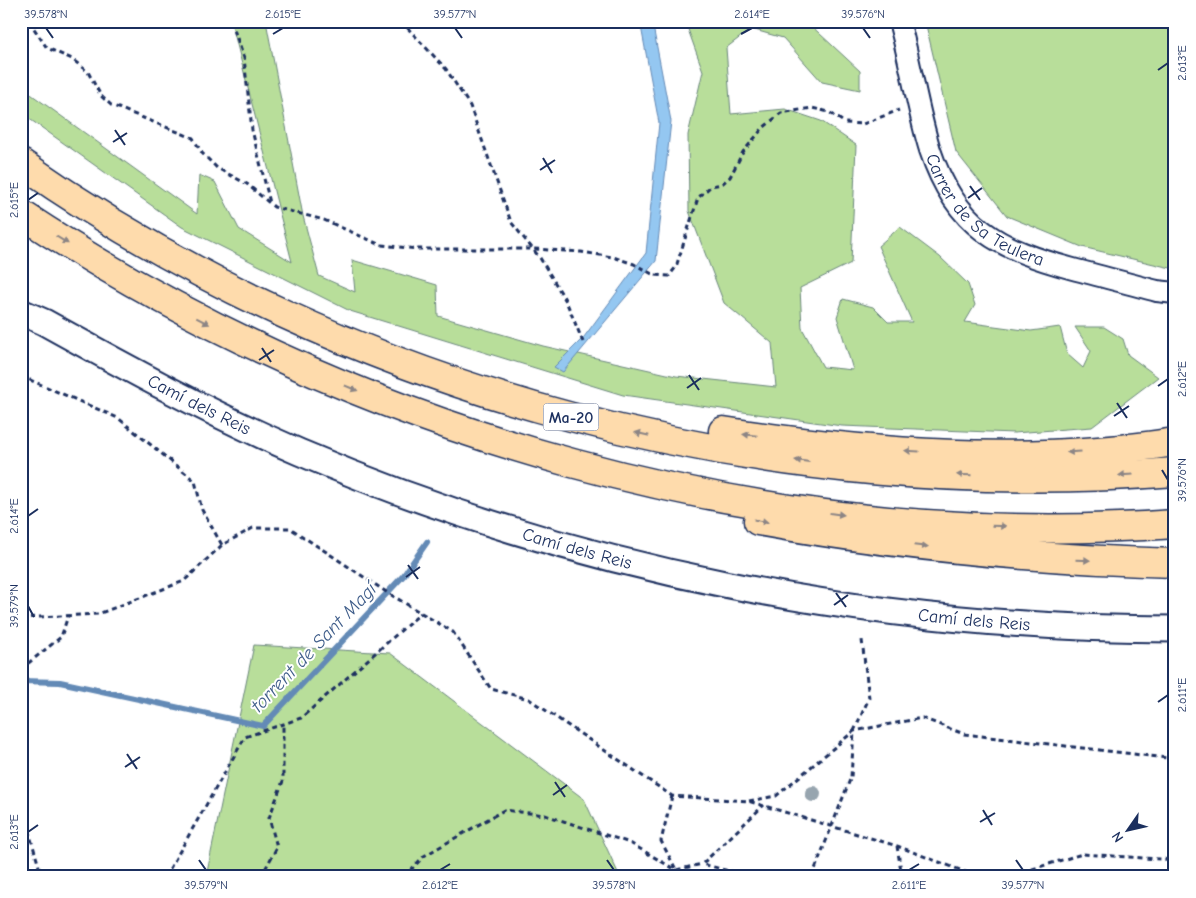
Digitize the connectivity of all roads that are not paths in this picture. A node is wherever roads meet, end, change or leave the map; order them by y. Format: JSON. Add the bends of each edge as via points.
{"nodes":[{"id":1,"x":899,"y":21,"type":"edge"},
{"id":2,"x":21,"y":163,"type":"edge"},
{"id":3,"x":21,"y":214,"type":"edge"},
{"id":4,"x":1175,"y":293,"type":"edge"},
{"id":5,"x":21,"y":312,"type":"edge"},
{"id":6,"x":349,"y":342,"type":"junction"},
{"id":7,"x":416,"y":414,"type":"junction"},
{"id":8,"x":1175,"y":442,"type":"edge"},
{"id":9,"x":1175,"y":472,"type":"edge"},
{"id":10,"x":1175,"y":524,"type":"edge"},
{"id":11,"x":1175,"y":563,"type":"edge"},
{"id":12,"x":1175,"y":629,"type":"edge"}],
"edges":[{"from":1,"to":4,"type":"street","name":"Carrer de Sa Teulera","via":[[930,148],[948,191],[972,222],[991,238],[1034,258]]},
{"from":2,"to":6,"type":"highway","number":"Ma-20","via":[[166,253],[257,301]]},
{"from":3,"to":7,"type":"highway","number":"Ma-20","one_way":true,"via":[[182,310],[274,356]]},
{"from":5,"to":12,"type":"street","name":"Camí dels Reis","via":[[233,423],[299,452],[472,517],[589,552],[764,592],[847,606],[1004,624]]},
{"from":8,"to":6,"type":"highway","one_way":true,"via":[[1080,452],[980,454],[848,446],[741,434],[640,415],[549,392],[453,362]]},
{"from":9,"to":6,"type":"highway","number":"Ma-20","one_way":true,"via":[[1055,477],[901,472],[693,445],[504,397]]},
{"from":7,"to":10,"type":"highway","number":"Ma-20","one_way":true,"via":[[611,473],[811,510],[981,526]]},
{"from":7,"to":11,"type":"highway","one_way":true,"via":[[515,464],[608,490],[702,511],[904,544],[1074,559]]}]}
